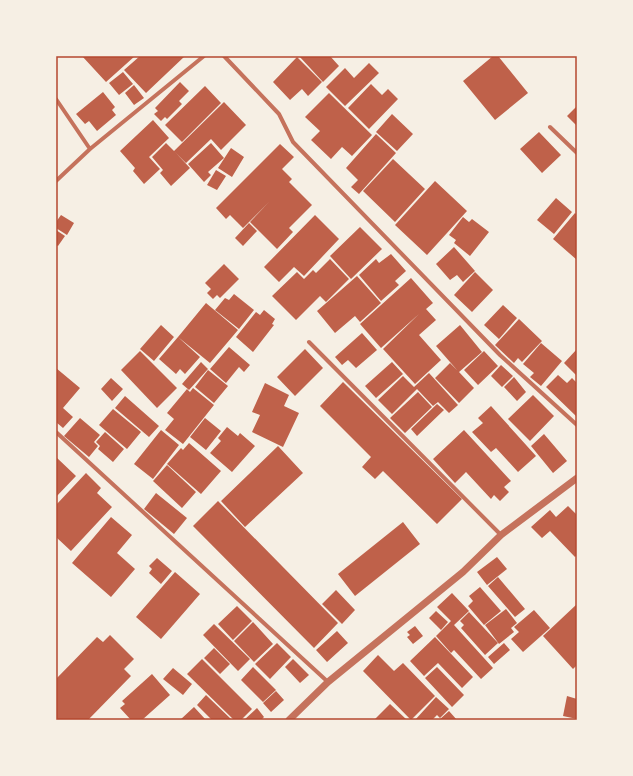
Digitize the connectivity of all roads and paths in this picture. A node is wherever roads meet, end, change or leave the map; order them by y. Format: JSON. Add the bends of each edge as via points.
{"nodes":[{"id":1,"x":204,"y":56,"type":"edge"},
{"id":2,"x":224,"y":56,"type":"edge"},
{"id":3,"x":56,"y":99,"type":"edge"},
{"id":4,"x":550,"y":127,"type":"dead end"},
{"id":5,"x":90,"y":149,"type":"junction"},
{"id":6,"x":577,"y":153,"type":"edge"},
{"id":7,"x":56,"y":181,"type":"edge"},
{"id":8,"x":309,"y":342,"type":"dead end"},
{"id":9,"x":577,"y":425,"type":"edge"},
{"id":10,"x":56,"y":432,"type":"edge"},
{"id":11,"x":577,"y":478,"type":"edge"},
{"id":12,"x":501,"y":535,"type":"junction"},
{"id":13,"x":328,"y":682,"type":"junction"},
{"id":14,"x":289,"y":720,"type":"edge"}],
"edges":[{"from":1,"to":5,"type":"street"},
{"from":2,"to":9,"type":"street","via":[[279,114],[294,142],[500,355]]},
{"from":3,"to":5,"type":"street"},
{"from":4,"to":6,"type":"street"},
{"from":5,"to":7,"type":"street"},
{"from":8,"to":12,"type":"street"},
{"from":10,"to":13,"type":"street"},
{"from":11,"to":12,"type":"street"},
{"from":12,"to":13,"type":"street","via":[[463,572]]},
{"from":13,"to":14,"type":"street"}]}
